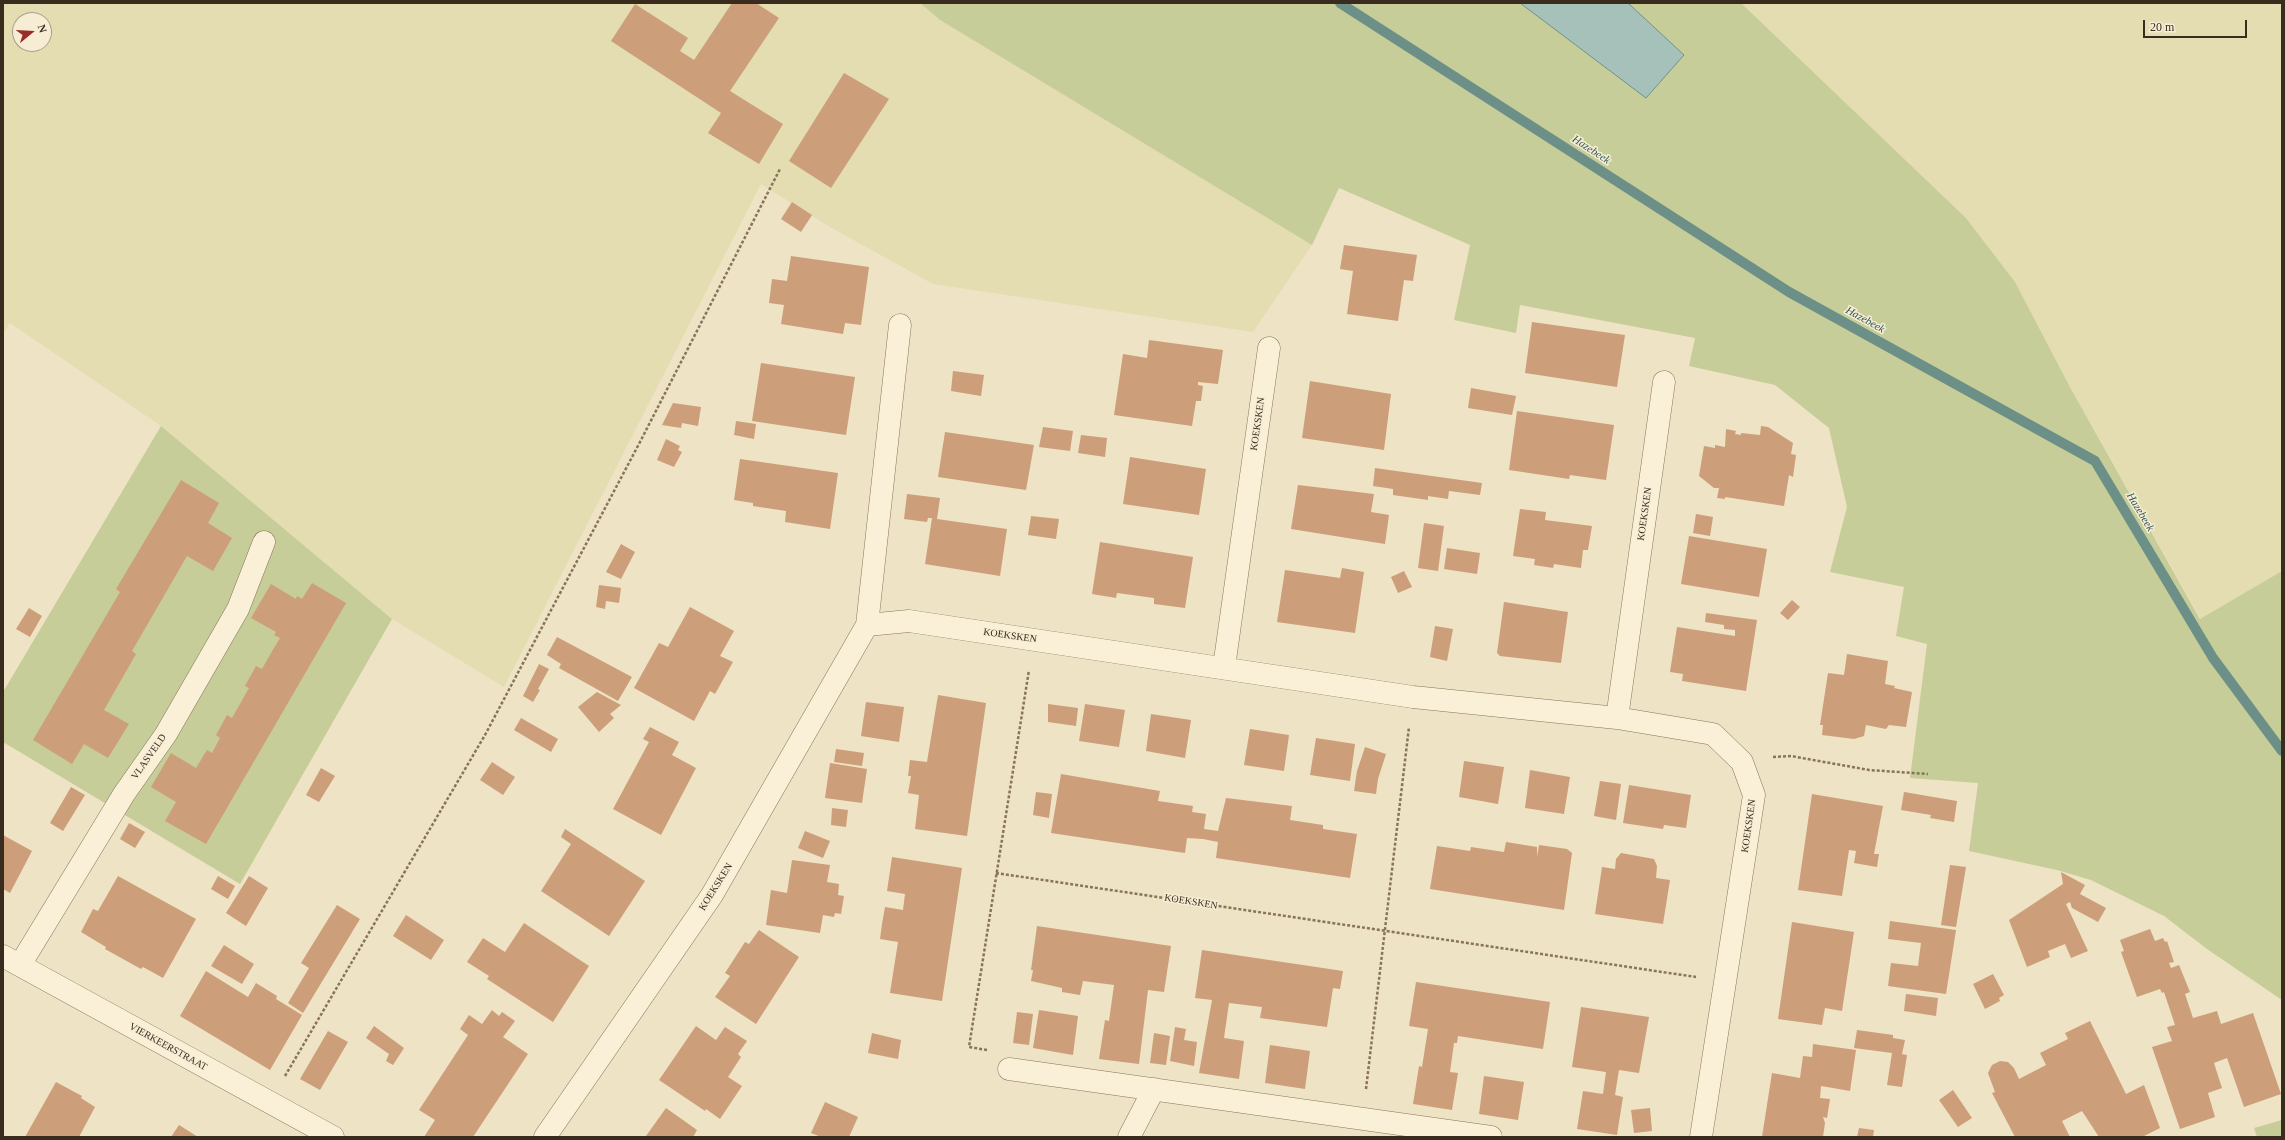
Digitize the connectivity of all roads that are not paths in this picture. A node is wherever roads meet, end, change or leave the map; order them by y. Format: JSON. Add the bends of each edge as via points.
{"nodes":[{"id":1,"x":900,"y":325,"type":"dead end"},
{"id":2,"x":1269,"y":348,"type":"dead end"},
{"id":3,"x":1664,"y":382,"type":"dead end"},
{"id":4,"x":264,"y":542,"type":"dead end"},
{"id":5,"x":867,"y":625,"type":"junction"},
{"id":6,"x":1224,"y":667,"type":"junction"},
{"id":7,"x":1617,"y":718,"type":"junction"},
{"id":8,"x":11,"y":961,"type":"edge"},
{"id":9,"x":1008,"y":1069,"type":"road end"},
{"id":10,"x":1154,"y":1089,"type":"junction"},
{"id":11,"x":333,"y":1137,"type":"edge"},
{"id":12,"x":545,"y":1137,"type":"edge"},
{"id":13,"x":1129,"y":1137,"type":"edge"},
{"id":14,"x":1491,"y":1137,"type":"edge"},
{"id":15,"x":1701,"y":1137,"type":"edge"}],
"edges":[{"from":1,"to":5,"type":"street","name":"KOEKSKEN"},
{"from":2,"to":6,"type":"street","name":"KOEKSKEN"},
{"from":3,"to":7,"type":"street","name":"KOEKSKEN"},
{"from":4,"to":8,"type":"street","name":"VLASVELD","via":[[238,609],[166,734]]},
{"from":5,"to":6,"type":"street","name":"KOEKSKEN","via":[[909,621]]},
{"from":5,"to":12,"type":"street","name":"KOEKSKEN","via":[[712,895]]},
{"from":6,"to":7,"type":"street","name":"KOEKSKEN","via":[[1413,697]]},
{"from":7,"to":15,"type":"street","name":"KOEKSKEN","via":[[1713,734],[1742,762],[1754,795]]},
{"from":8,"to":11,"type":"street","name":"VIERKEERSTRAAT"},
{"from":9,"to":10,"type":"street"},
{"from":10,"to":13,"type":"street"},
{"from":10,"to":14,"type":"street"}]}
